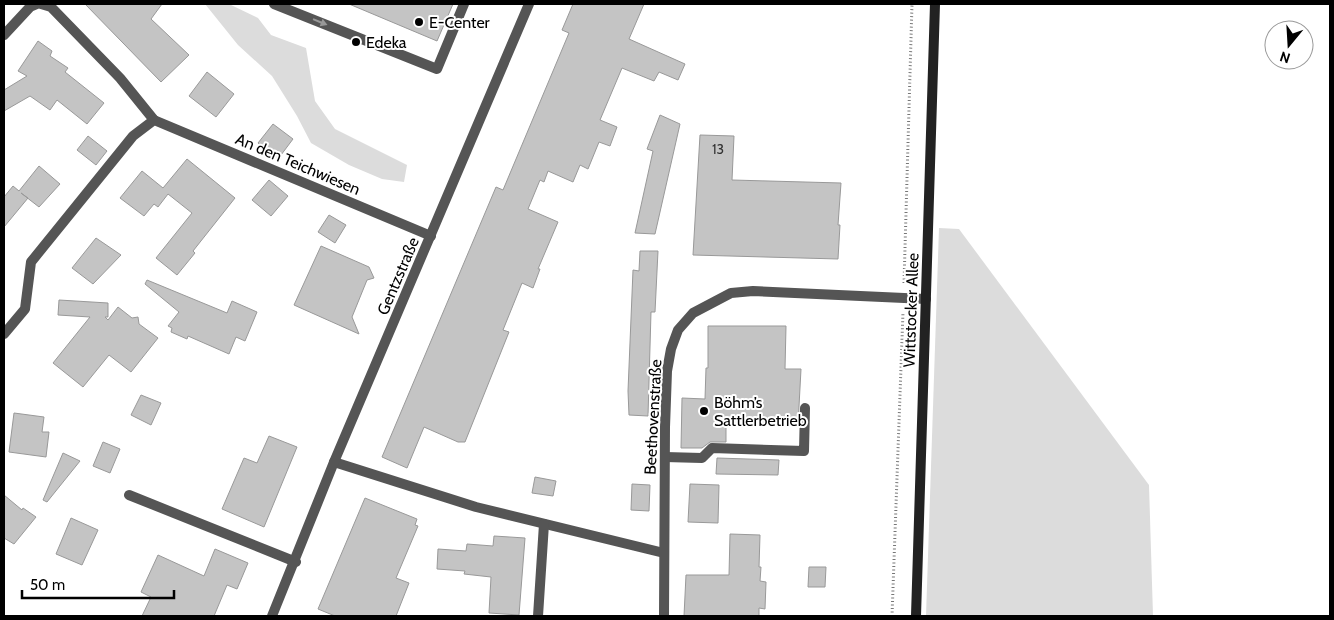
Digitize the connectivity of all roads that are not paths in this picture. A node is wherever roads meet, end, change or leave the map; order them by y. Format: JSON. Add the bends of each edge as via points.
{"nodes":[{"id":1,"x":37,"y":4,"type":"edge"},
{"id":2,"x":41,"y":4,"type":"edge"},
{"id":3,"x":274,"y":4,"type":"edge"},
{"id":4,"x":464,"y":4,"type":"edge"},
{"id":5,"x":529,"y":4,"type":"edge"},
{"id":6,"x":935,"y":4,"type":"edge"},
{"id":7,"x":4,"y":35,"type":"edge"},
{"id":8,"x":154,"y":120,"type":"junction"},
{"id":9,"x":431,"y":236,"type":"junction"},
{"id":10,"x":926,"y":299,"type":"junction"},
{"id":11,"x":4,"y":334,"type":"edge"},
{"id":12,"x":805,"y":408,"type":"dead end"},
{"id":13,"x":664,"y":457,"type":"junction"},
{"id":14,"x":334,"y":462,"type":"junction"},
{"id":15,"x":129,"y":495,"type":"dead end"},
{"id":16,"x":544,"y":524,"type":"junction"},
{"id":17,"x":664,"y":553,"type":"junction"},
{"id":18,"x":296,"y":562,"type":"junction"},
{"id":19,"x":272,"y":616,"type":"edge"},
{"id":20,"x":538,"y":616,"type":"edge"},
{"id":21,"x":664,"y":616,"type":"edge"},
{"id":22,"x":916,"y":616,"type":"edge"}],
"edges":[{"from":1,"to":7,"type":"street","via":[[30,7]]},
{"from":2,"to":8,"type":"street","name":"An den Teichwiesen","via":[[51,7],[120,78]]},
{"from":3,"to":4,"type":"street","one_way":true,"via":[[437,69]]},
{"from":5,"to":9,"type":"street","name":"Gentzstraße"},
{"from":6,"to":10,"type":"main road","name":"Wittstocker Allee"},
{"from":8,"to":9,"type":"street","name":"An den Teichwiesen"},
{"from":8,"to":11,"type":"street","via":[[133,136],[31,262],[25,309]]},
{"from":9,"to":14,"type":"street","name":"Gentzstraße"},
{"from":10,"to":13,"type":"street","name":"Beethovenstraße","via":[[753,291],[731,294],[693,313],[678,330],[671,349],[667,371]]},
{"from":10,"to":22,"type":"main road","name":"Wittstocker Allee"},
{"from":12,"to":13,"type":"street","via":[[804,451],[712,448],[702,458]]},
{"from":13,"to":17,"type":"street","name":"Beethovenstraße"},
{"from":14,"to":16,"type":"street","via":[[476,507]]},
{"from":14,"to":18,"type":"street","name":"Gentzstraße"},
{"from":15,"to":18,"type":"street"},
{"from":16,"to":17,"type":"street"},
{"from":16,"to":20,"type":"street"},
{"from":17,"to":21,"type":"street","name":"Beethovenstraße"},
{"from":18,"to":19,"type":"street","name":"Gentzstraße"}]}
